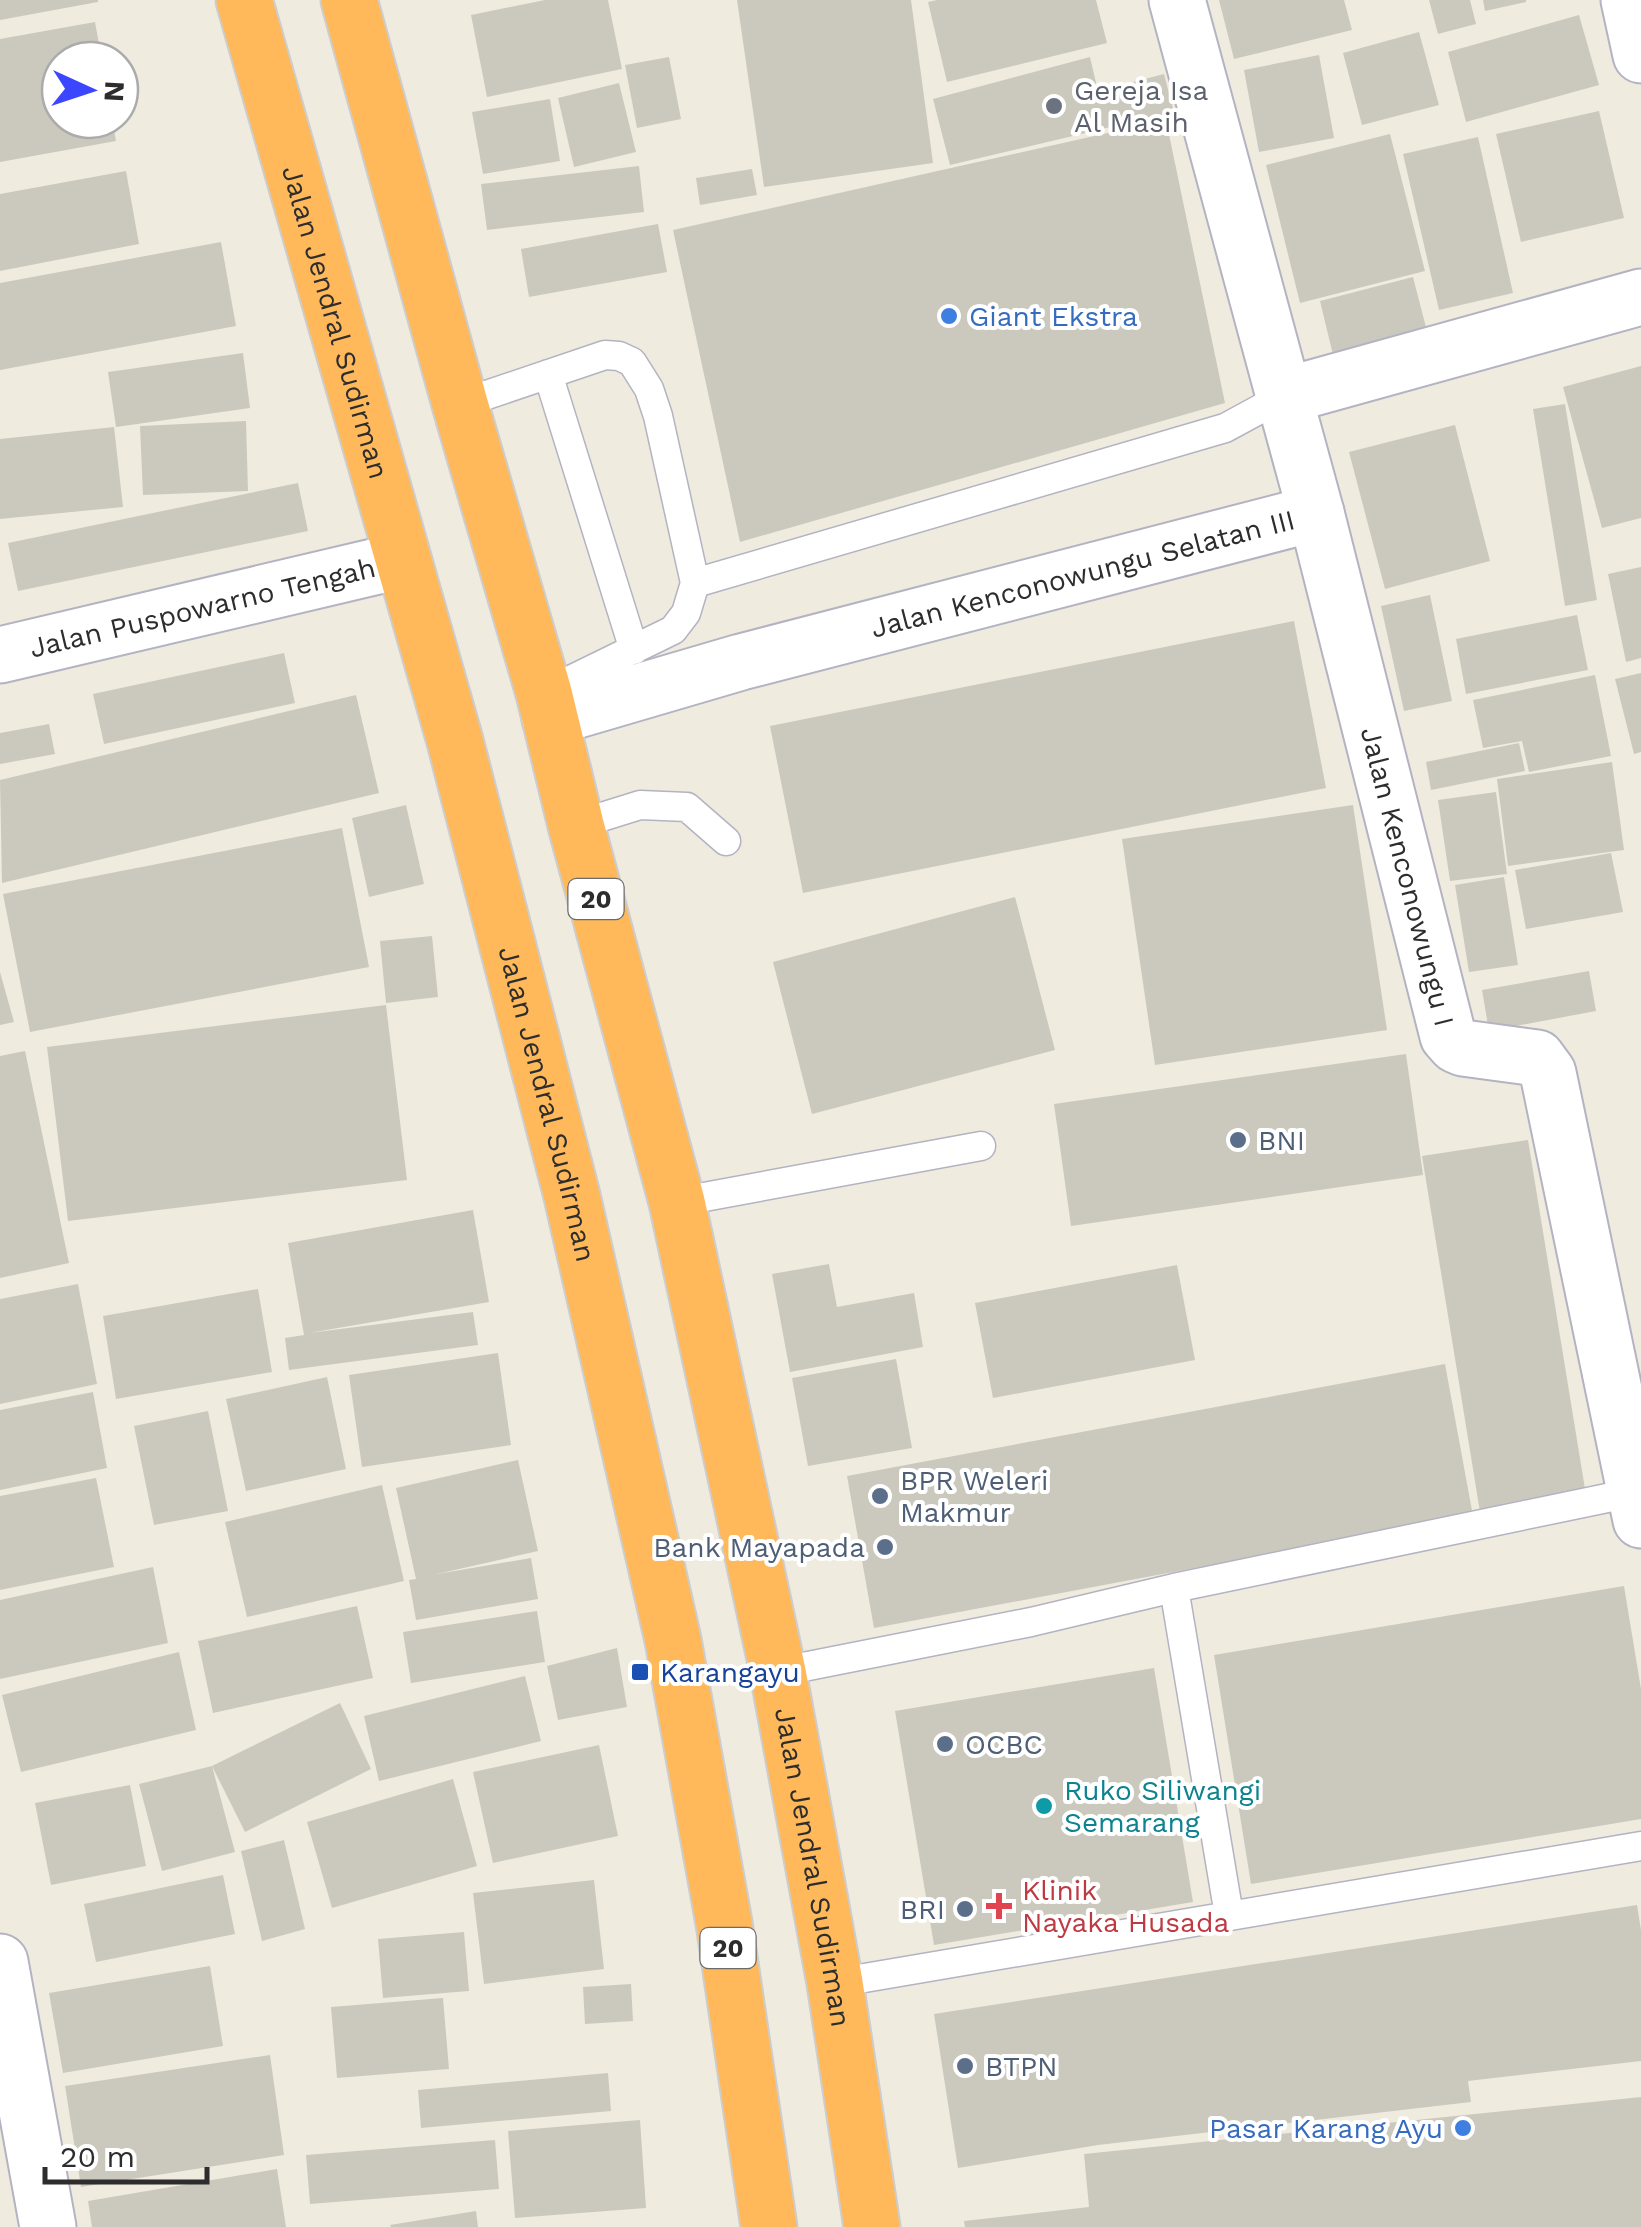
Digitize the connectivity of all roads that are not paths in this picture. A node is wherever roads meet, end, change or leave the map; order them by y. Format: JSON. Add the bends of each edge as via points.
{"nodes":[{"id":1,"x":244,"y":0,"type":"edge"},
{"id":2,"x":349,"y":0,"type":"edge"},
{"id":3,"x":1177,"y":0,"type":"edge"},
{"id":4,"x":1629,"y":0,"type":"edge"},
{"id":5,"x":1641,"y":55,"type":"edge"},
{"id":6,"x":1641,"y":297,"type":"edge"},
{"id":7,"x":548,"y":374,"type":"junction"},
{"id":8,"x":1284,"y":396,"type":"junction"},
{"id":9,"x":460,"y":404,"type":"junction"},
{"id":10,"x":1316,"y":514,"type":"junction"},
{"id":11,"x":403,"y":560,"type":"junction"},
{"id":12,"x":695,"y":583,"type":"junction"},
{"id":13,"x":634,"y":650,"type":"junction"},
{"id":14,"x":0,"y":655,"type":"edge"},
{"id":15,"x":547,"y":706,"type":"junction"},
{"id":16,"x":576,"y":825,"type":"junction"},
{"id":17,"x":726,"y":841,"type":"dead end"},
{"id":18,"x":980,"y":1146,"type":"dead end"},
{"id":19,"x":677,"y":1202,"type":"junction"},
{"id":20,"x":1639,"y":1506,"type":"edge"},
{"id":21,"x":1174,"y":1588,"type":"junction"},
{"id":22,"x":778,"y":1672,"type":"junction"},
{"id":23,"x":1641,"y":1846,"type":"edge"},
{"id":24,"x":1229,"y":1915,"type":"junction"},
{"id":25,"x":0,"y":1962,"type":"edge"},
{"id":26,"x":835,"y":1983,"type":"junction"},
{"id":27,"x":6,"y":2030,"type":"edge"},
{"id":28,"x":48,"y":2227,"type":"edge"},
{"id":29,"x":769,"y":2227,"type":"edge"},
{"id":30,"x":872,"y":2227,"type":"edge"}],
"edges":[{"from":1,"to":11,"type":"highway","name":"Jalan Jendral Sudirman","number":"20"},
{"from":2,"to":9,"type":"highway","name":"Jalan Jendral Sudirman","number":"20"},
{"from":3,"to":8,"type":"street"},
{"from":4,"to":5,"type":"street"},
{"from":6,"to":8,"type":"street"},
{"from":7,"to":9,"type":"lane"},
{"from":7,"to":12,"type":"lane","via":[[605,355],[620,356],[639,371],[658,416]]},
{"from":7,"to":13,"type":"lane"},
{"from":8,"to":10,"type":"street","name":"Jalan Kenconowungu Selatan III"},
{"from":8,"to":12,"type":"lane","via":[[1225,428]]},
{"from":9,"to":15,"type":"highway","name":"Jalan Jendral Sudirman","number":"20"},
{"from":10,"to":15,"type":"street","name":"Jalan Kenconowungu Selatan III"},
{"from":10,"to":20,"type":"street","name":"Jalan Kenconowungu I","via":[[1448,1036],[1463,1048],[1537,1058],[1548,1073]]},
{"from":11,"to":14,"type":"street","name":"Jalan Puspowarno Tengah"},
{"from":11,"to":29,"type":"highway","name":"Jalan Jendral Sudirman","number":"20","via":[[567,1177],[674,1640]]},
{"from":12,"to":13,"type":"lane","via":[[686,613],[672,630]]},
{"from":13,"to":15,"type":"lane"},
{"from":15,"to":16,"type":"highway","name":"Jalan Jendral Sudirman","number":"20"},
{"from":16,"to":17,"type":"lane","via":[[640,805],[688,807]]},
{"from":16,"to":19,"type":"highway","name":"Jalan Jendral Sudirman","number":"20"},
{"from":18,"to":19,"type":"lane"},
{"from":19,"to":22,"type":"highway","name":"Jalan Jendral Sudirman","number":"20"},
{"from":20,"to":21,"type":"lane"},
{"from":21,"to":22,"type":"lane"},
{"from":21,"to":24,"type":"lane"},
{"from":22,"to":26,"type":"highway","name":"Jalan Jendral Sudirman","number":"20"},
{"from":23,"to":24,"type":"lane"},
{"from":24,"to":26,"type":"lane"},
{"from":25,"to":27,"type":"street"},
{"from":26,"to":30,"type":"highway","name":"Jalan Jendral Sudirman","number":"20"},
{"from":27,"to":28,"type":"street"}]}
